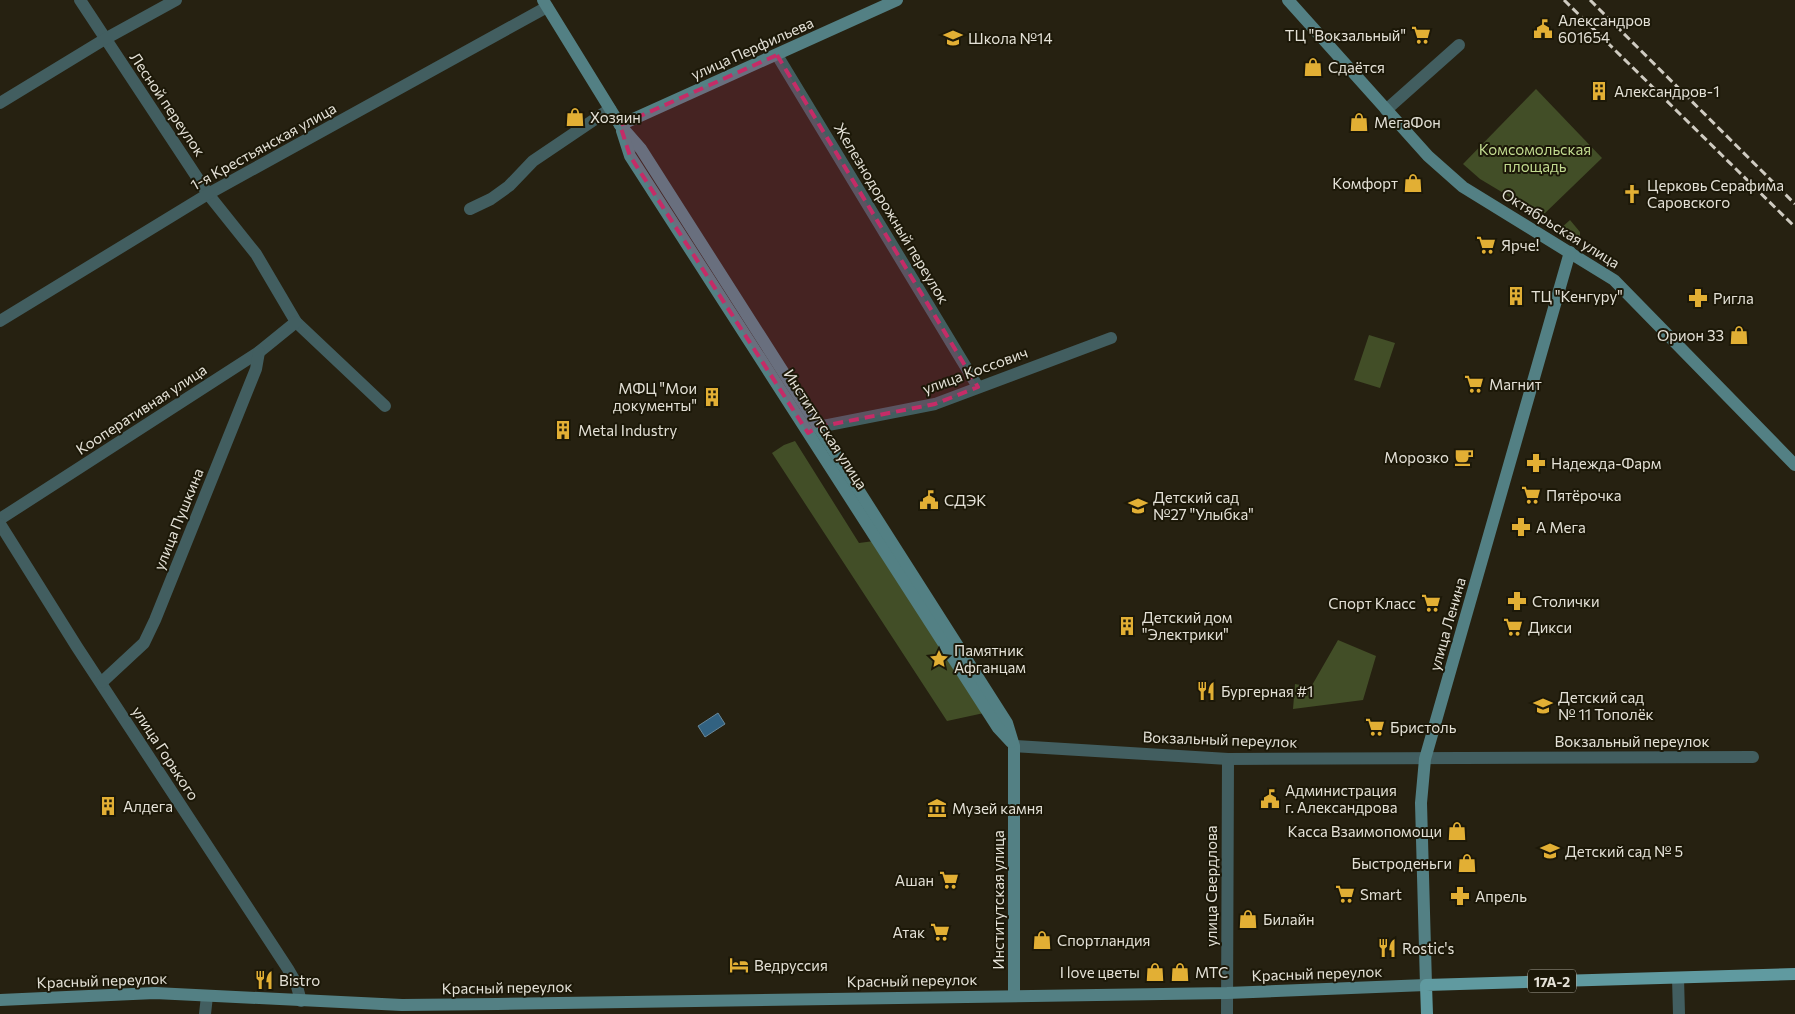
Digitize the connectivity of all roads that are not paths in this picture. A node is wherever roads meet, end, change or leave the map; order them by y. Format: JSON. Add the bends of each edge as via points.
{"nodes":[{"id":1,"x":80,"y":0,"type":"edge"},
{"id":2,"x":176,"y":0,"type":"edge"},
{"id":3,"x":897,"y":0,"type":"edge"},
{"id":4,"x":1288,"y":0,"type":"edge"},
{"id":5,"x":545,"y":3,"type":"edge"},
{"id":6,"x":105,"y":39,"type":"junction"},
{"id":7,"x":1459,"y":45,"type":"dead end"},
{"id":8,"x":777,"y":55,"type":"junction"},
{"id":9,"x":0,"y":103,"type":"edge"},
{"id":10,"x":610,"y":110,"type":"junction"},
{"id":11,"x":1386,"y":110,"type":"junction"},
{"id":12,"x":620,"y":125,"type":"junction"},
{"id":13,"x":208,"y":194,"type":"junction"},
{"id":14,"x":470,"y":209,"type":"dead end"},
{"id":15,"x":1570,"y":252,"type":"junction"},
{"id":16,"x":0,"y":322,"type":"edge"},
{"id":17,"x":296,"y":322,"type":"junction"},
{"id":18,"x":1111,"y":338,"type":"dead end"},
{"id":19,"x":259,"y":352,"type":"junction"},
{"id":20,"x":978,"y":387,"type":"junction"},
{"id":21,"x":385,"y":406,"type":"dead end"},
{"id":22,"x":813,"y":430,"type":"junction"},
{"id":23,"x":1795,"y":465,"type":"edge"},
{"id":24,"x":0,"y":519,"type":"edge"},
{"id":25,"x":0,"y":524,"type":"edge"},
{"id":26,"x":102,"y":682,"type":"junction"},
{"id":27,"x":1014,"y":746,"type":"junction"},
{"id":28,"x":1753,"y":757,"type":"dead end"},
{"id":29,"x":1228,"y":758,"type":"junction"},
{"id":30,"x":1425,"y":759,"type":"junction"},
{"id":31,"x":1795,"y":974,"type":"edge"},
{"id":32,"x":1678,"y":978,"type":"junction"},
{"id":33,"x":1426,"y":985,"type":"junction"},
{"id":34,"x":1227,"y":992,"type":"junction"},
{"id":35,"x":1014,"y":995,"type":"junction"},
{"id":36,"x":207,"y":996,"type":"junction"},
{"id":37,"x":0,"y":1001,"type":"edge"},
{"id":38,"x":301,"y":1001,"type":"junction"},
{"id":39,"x":403,"y":1009,"type":"edge"},
{"id":40,"x":464,"y":1009,"type":"edge"},
{"id":41,"x":204,"y":1014,"type":"edge"},
{"id":42,"x":1227,"y":1014,"type":"edge"},
{"id":43,"x":1427,"y":1014,"type":"edge"},
{"id":44,"x":1679,"y":1014,"type":"edge"}],
"edges":[{"from":1,"to":6,"type":"street","name":"Лесной переулок"},
{"from":2,"to":6,"type":"street"},
{"from":3,"to":8,"type":"main road","name":"улица Перфильева"},
{"from":4,"to":11,"type":"main road","name":"Октябрьская улица"},
{"from":5,"to":10,"type":"main road","name":"Институтская улица"},
{"from":5,"to":13,"type":"street","name":"1-я Крестьянская улица"},
{"from":6,"to":9,"type":"street"},
{"from":6,"to":13,"type":"street","name":"Лесной переулок"},
{"from":7,"to":11,"type":"street"},
{"from":8,"to":12,"type":"main road","name":"улица Перфильева"},
{"from":8,"to":20,"type":"street","name":"Железнодорожный переулок"},
{"from":10,"to":12,"type":"main road","name":"Институтская улица"},
{"from":10,"to":14,"type":"street","via":[[533,161],[492,199]]},
{"from":11,"to":15,"type":"main road","name":"Октябрьская улица","via":[[1428,156],[1463,187]]},
{"from":12,"to":22,"type":"main road","name":"Институтская улица","via":[[641,149],[721,286]]},
{"from":13,"to":16,"type":"street","name":"1-я Крестьянская улица"},
{"from":13,"to":17,"type":"street","name":"Лесной переулок","via":[[256,254]]},
{"from":15,"to":23,"type":"main road","name":"Октябрьская улица","via":[[1614,280]]},
{"from":15,"to":30,"type":"main road","name":"улица Ленина"},
{"from":17,"to":19,"type":"street","name":"Кооперативная улица"},
{"from":17,"to":21,"type":"street","name":"Лесной переулок"},
{"from":18,"to":20,"type":"street","name":"улица Коссович"},
{"from":19,"to":24,"type":"street","name":"Кооперативная улица"},
{"from":19,"to":26,"type":"street","name":"улица Пушкина","via":[[256,369],[155,620],[144,643]]},
{"from":20,"to":22,"type":"street","name":"улица Коссович","via":[[935,404]]},
{"from":22,"to":27,"type":"main road","name":"Институтская улица","via":[[1007,723]]},
{"from":25,"to":26,"type":"street","name":"улица Горького"},
{"from":26,"to":38,"type":"street","name":"улица Горького","via":[[288,969]]},
{"from":27,"to":29,"type":"street","name":"Вокзальный переулок"},
{"from":27,"to":35,"type":"main road","name":"Институтская улица"},
{"from":28,"to":30,"type":"street","name":"Вокзальный переулок"},
{"from":29,"to":30,"type":"street","name":"Вокзальный переулок"},
{"from":29,"to":34,"type":"street","name":"улица Свердлова"},
{"from":30,"to":33,"type":"main road","name":"улица Ленина","via":[[1420,803]]},
{"from":31,"to":32,"type":"main road","name":"Красный переулок","number":"17А-2"},
{"from":32,"to":33,"type":"main road","name":"Красный переулок","number":"17А-2"},
{"from":32,"to":44,"type":"street"},
{"from":33,"to":34,"type":"main road","name":"Красный переулок"},
{"from":33,"to":43,"type":"main road","name":"улица Ленина"},
{"from":34,"to":35,"type":"main road","name":"Красный переулок"},
{"from":34,"to":42,"type":"street","name":"улица Свердлова"},
{"from":35,"to":40,"type":"main road","name":"Красный переулок"},
{"from":36,"to":37,"type":"main road","name":"Красный переулок","via":[[124,994]]},
{"from":36,"to":38,"type":"main road","name":"Красный переулок"},
{"from":36,"to":41,"type":"street"},
{"from":38,"to":39,"type":"main road","name":"Красный переулок"},
{"from":39,"to":40,"type":"main road","name":"Красный переулок"}]}
